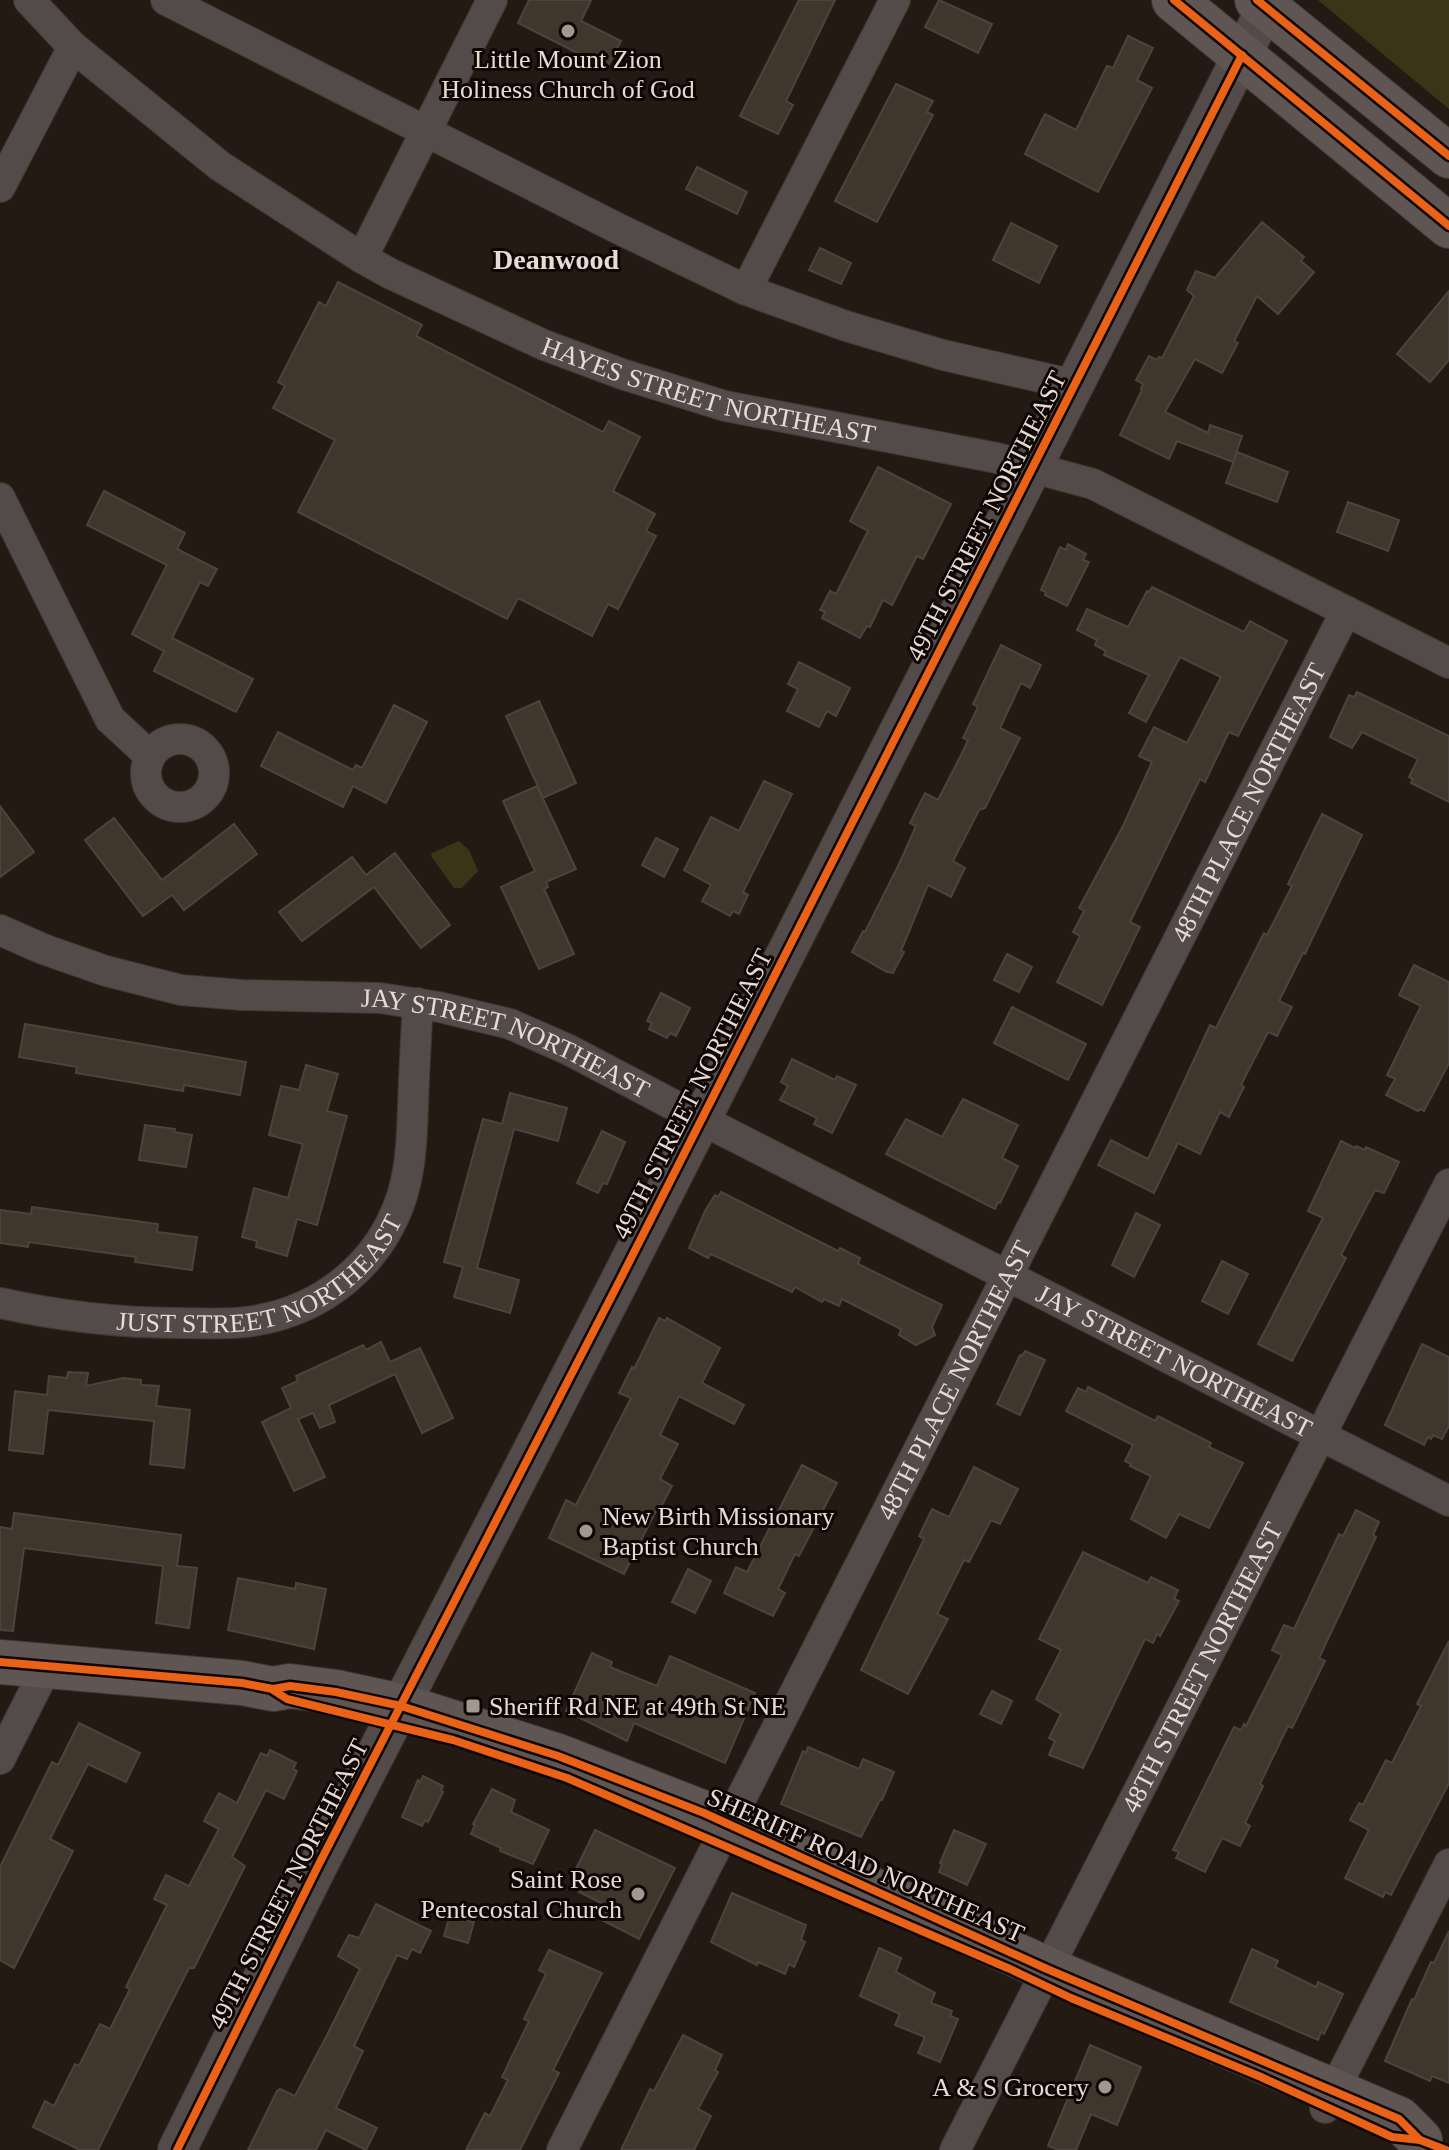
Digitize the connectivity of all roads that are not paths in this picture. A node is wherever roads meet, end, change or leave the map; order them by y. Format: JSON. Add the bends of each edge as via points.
{"nodes":[{"id":1,"x":29,"y":0,"type":"edge"},
{"id":2,"x":166,"y":0,"type":"edge"},
{"id":3,"x":492,"y":0,"type":"edge"},
{"id":4,"x":895,"y":0,"type":"edge"},
{"id":5,"x":1174,"y":0,"type":"edge"},
{"id":6,"x":1264,"y":3,"type":"edge"},
{"id":7,"x":73,"y":47,"type":"junction"},
{"id":8,"x":1242,"y":55,"type":"junction"},
{"id":9,"x":426,"y":130,"type":"junction"},
{"id":10,"x":1449,"y":156,"type":"edge"},
{"id":11,"x":0,"y":187,"type":"edge"},
{"id":12,"x":1449,"y":226,"type":"edge"},
{"id":13,"x":362,"y":258,"type":"junction"},
{"id":14,"x":746,"y":290,"type":"junction"},
{"id":15,"x":1075,"y":385,"type":"junction"},
{"id":16,"x":1034,"y":466,"type":"junction"},
{"id":17,"x":0,"y":498,"type":"edge"},
{"id":18,"x":1346,"y":611,"type":"junction"},
{"id":19,"x":1449,"y":663,"type":"edge"},
{"id":20,"x":150,"y":756,"type":"dead end"},
{"id":21,"x":0,"y":930,"type":"edge"},
{"id":22,"x":418,"y":1003,"type":"junction"},
{"id":23,"x":702,"y":1120,"type":"junction"},
{"id":24,"x":1449,"y":1184,"type":"edge"},
{"id":25,"x":1007,"y":1276,"type":"junction"},
{"id":26,"x":0,"y":1303,"type":"edge"},
{"id":27,"x":1320,"y":1436,"type":"junction"},
{"id":28,"x":1449,"y":1501,"type":"edge"},
{"id":29,"x":0,"y":1662,"type":"edge"},
{"id":30,"x":46,"y":1668,"type":"junction"},
{"id":31,"x":396,"y":1715,"type":"junction"},
{"id":32,"x":0,"y":1759,"type":"edge"},
{"id":33,"x":723,"y":1833,"type":"junction"},
{"id":34,"x":1449,"y":1864,"type":"edge"},
{"id":35,"x":1044,"y":1976,"type":"junction"},
{"id":36,"x":1329,"y":2100,"type":"junction"},
{"id":37,"x":1433,"y":2145,"type":"edge"},
{"id":38,"x":177,"y":2150,"type":"edge"},
{"id":39,"x":562,"y":2150,"type":"edge"},
{"id":40,"x":955,"y":2150,"type":"edge"}],
"edges":[{"from":1,"to":7,"type":"street","name":"HAYES STREET NORTHEAST"},
{"from":2,"to":9,"type":"street"},
{"from":3,"to":9,"type":"street"},
{"from":4,"to":14,"type":"street"},
{"from":5,"to":8,"type":"main road"},
{"from":6,"to":8,"type":"street","name":"49TH STREET NORTHEAST"},
{"from":6,"to":10,"type":"main road"},
{"from":7,"to":11,"type":"street"},
{"from":7,"to":13,"type":"street","name":"HAYES STREET NORTHEAST","via":[[220,166]]},
{"from":8,"to":12,"type":"main road"},
{"from":8,"to":15,"type":"street","name":"49TH STREET NORTHEAST"},
{"from":9,"to":13,"type":"street"},
{"from":9,"to":14,"type":"street"},
{"from":13,"to":16,"type":"street","name":"HAYES STREET NORTHEAST","via":[[544,345],[725,406]]},
{"from":14,"to":15,"type":"street","via":[[929,351]]},
{"from":15,"to":16,"type":"street","name":"49TH STREET NORTHEAST"},
{"from":16,"to":18,"type":"street","name":"HAYES STREET NORTHEAST","via":[[1111,492]]},
{"from":16,"to":23,"type":"street","name":"49TH STREET NORTHEAST"},
{"from":17,"to":20,"type":"street","via":[[110,719]]},
{"from":18,"to":19,"type":"street","name":"HAYES STREET NORTHEAST"},
{"from":18,"to":25,"type":"street","name":"48TH PLACE NORTHEAST"},
{"from":21,"to":22,"type":"street","name":"JAY STREET NORTHEAST","via":[[106,971],[181,990]]},
{"from":22,"to":23,"type":"street","name":"JAY STREET NORTHEAST","via":[[530,1032]]},
{"from":22,"to":26,"type":"street","name":"JUST STREET NORTHEAST","via":[[411,1157],[402,1195],[387,1232],[344,1282],[285,1313],[235,1323],[111,1320]]},
{"from":23,"to":25,"type":"street","name":"JAY STREET NORTHEAST"},
{"from":23,"to":31,"type":"street","name":"49TH STREET NORTHEAST"},
{"from":24,"to":27,"type":"street","name":"48TH STREET NORTHEAST"},
{"from":25,"to":27,"type":"street","name":"JAY STREET NORTHEAST"},
{"from":25,"to":33,"type":"street","name":"48TH PLACE NORTHEAST"},
{"from":27,"to":28,"type":"street","name":"JAY STREET NORTHEAST"},
{"from":27,"to":35,"type":"street","name":"48TH STREET NORTHEAST"},
{"from":29,"to":30,"type":"main road","name":"SHERIFF ROAD NORTHEAST"},
{"from":30,"to":31,"type":"main road","name":"SHERIFF ROAD NORTHEAST","via":[[242,1683],[273,1689],[287,1699]]},
{"from":30,"to":32,"type":"street"},
{"from":31,"to":33,"type":"main road","name":"SHERIFF ROAD NORTHEAST","via":[[453,1740]]},
{"from":31,"to":38,"type":"street","name":"49TH STREET NORTHEAST"},
{"from":33,"to":35,"type":"main road","name":"SHERIFF ROAD NORTHEAST"},
{"from":33,"to":39,"type":"street","name":"48TH PLACE NORTHEAST"},
{"from":34,"to":36,"type":"street"},
{"from":35,"to":36,"type":"main road","name":"SHERIFF ROAD NORTHEAST","via":[[1261,2077]]},
{"from":35,"to":40,"type":"street","name":"48TH STREET NORTHEAST"},
{"from":36,"to":37,"type":"main road","name":"SHERIFF ROAD NORTHEAST","via":[[1392,2137]]}]}
